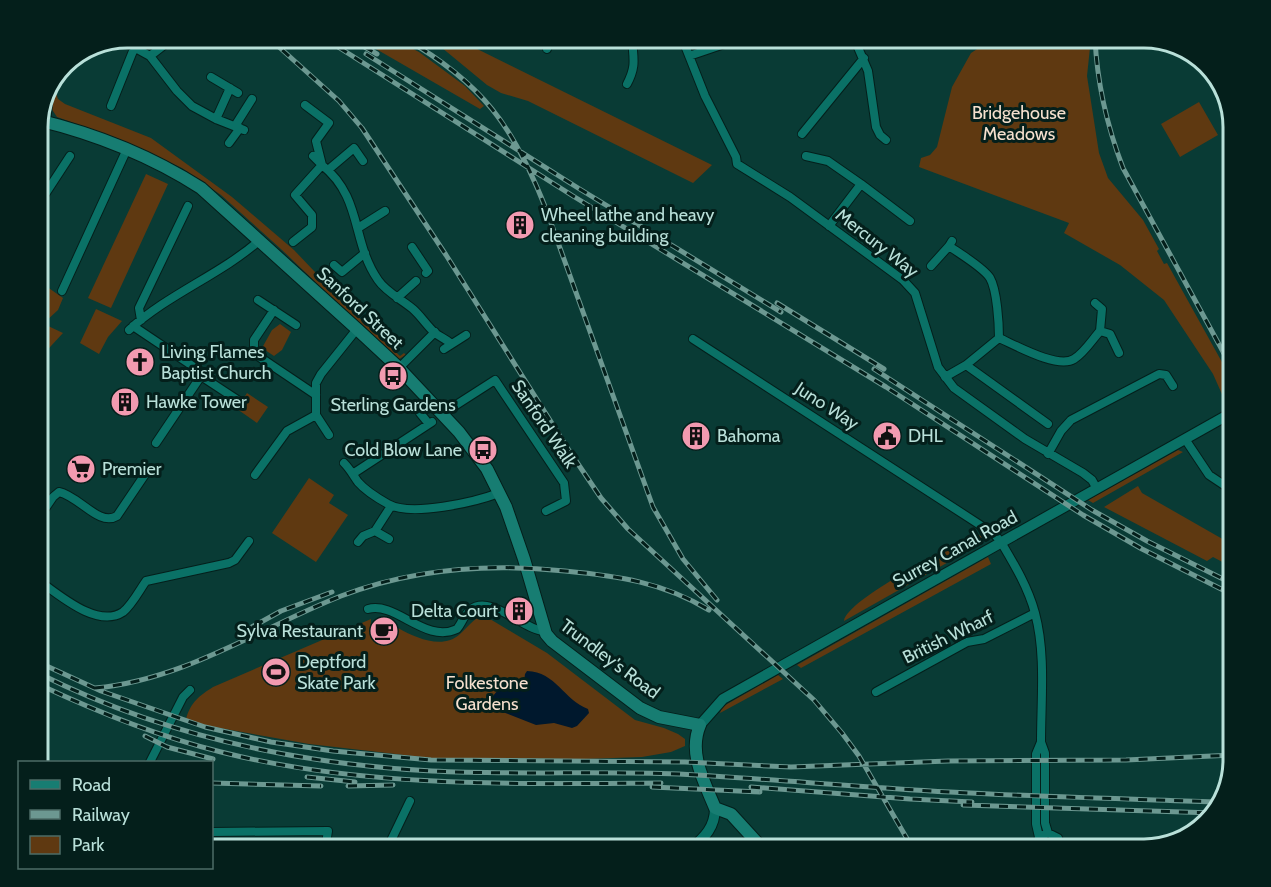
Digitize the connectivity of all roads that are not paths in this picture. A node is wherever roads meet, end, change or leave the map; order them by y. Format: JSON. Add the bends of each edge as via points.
{"nodes":[{"id":1,"x":134,"y":48,"type":"edge"},
{"id":2,"x":138,"y":48,"type":"edge"},
{"id":3,"x":160,"y":48,"type":"edge"},
{"id":4,"x":634,"y":48,"type":"edge"},
{"id":5,"x":686,"y":48,"type":"edge"},
{"id":6,"x":713,"y":48,"type":"edge"},
{"id":7,"x":859,"y":48,"type":"edge"},
{"id":8,"x":150,"y":56,"type":"junction"},
{"id":9,"x":689,"y":56,"type":"junction"},
{"id":10,"x":864,"y":58,"type":"junction"},
{"id":11,"x":211,"y":77,"type":"dead end"},
{"id":12,"x":627,"y":84,"type":"dead end"},
{"id":13,"x":252,"y":99,"type":"dead end"},
{"id":14,"x":305,"y":105,"type":"dead end"},
{"id":15,"x":111,"y":106,"type":"dead end"},
{"id":16,"x":216,"y":119,"type":"junction"},
{"id":17,"x":48,"y":123,"type":"edge"},
{"id":18,"x":240,"y":128,"type":"junction"},
{"id":19,"x":802,"y":134,"type":"dead end"},
{"id":20,"x":886,"y":140,"type":"dead end"},
{"id":21,"x":229,"y":143,"type":"dead end"},
{"id":22,"x":127,"y":148,"type":"junction"},
{"id":23,"x":70,"y":156,"type":"dead end"},
{"id":24,"x":313,"y":156,"type":"dead end"},
{"id":25,"x":806,"y":156,"type":"dead end"},
{"id":26,"x":363,"y":161,"type":"dead end"},
{"id":27,"x":325,"y":168,"type":"junction"},
{"id":28,"x":861,"y":184,"type":"junction"},
{"id":29,"x":286,"y":189,"type":"dead end"},
{"id":30,"x":48,"y":190,"type":"edge"},
{"id":31,"x":295,"y":195,"type":"junction"},
{"id":32,"x":188,"y":207,"type":"dead end"},
{"id":33,"x":385,"y":211,"type":"dead end"},
{"id":34,"x":910,"y":221,"type":"dead end"},
{"id":35,"x":829,"y":226,"type":"junction"},
{"id":36,"x":358,"y":228,"type":"junction"},
{"id":37,"x":260,"y":240,"type":"junction"},
{"id":38,"x":294,"y":243,"type":"dead end"},
{"id":39,"x":412,"y":247,"type":"dead end"},
{"id":40,"x":365,"y":253,"type":"junction"},
{"id":41,"x":334,"y":265,"type":"dead end"},
{"id":42,"x":931,"y":266,"type":"dead end"},
{"id":43,"x":342,"y":272,"type":"junction"},
{"id":44,"x":426,"y":273,"type":"dead end"},
{"id":45,"x":351,"y":280,"type":"dead end"},
{"id":46,"x":416,"y":281,"type":"dead end"},
{"id":47,"x":62,"y":291,"type":"dead end"},
{"id":48,"x":397,"y":298,"type":"junction"},
{"id":49,"x":258,"y":300,"type":"dead end"},
{"id":50,"x":1095,"y":303,"type":"dead end"},
{"id":51,"x":274,"y":310,"type":"junction"},
{"id":52,"x":134,"y":325,"type":"junction"},
{"id":53,"x":296,"y":325,"type":"dead end"},
{"id":54,"x":357,"y":329,"type":"junction"},
{"id":55,"x":1100,"y":331,"type":"junction"},
{"id":56,"x":435,"y":332,"type":"junction"},
{"id":57,"x":466,"y":335,"type":"dead end"},
{"id":58,"x":999,"y":338,"type":"junction"},
{"id":59,"x":693,"y":339,"type":"dead end"},
{"id":60,"x":1119,"y":352,"type":"dead end"},
{"id":61,"x":966,"y":365,"type":"junction"},
{"id":62,"x":399,"y":369,"type":"junction"},
{"id":63,"x":201,"y":376,"type":"junction"},
{"id":64,"x":945,"y":376,"type":"junction"},
{"id":65,"x":1173,"y":386,"type":"dead end"},
{"id":66,"x":316,"y":395,"type":"junction"},
{"id":67,"x":239,"y":401,"type":"dead end"},
{"id":68,"x":420,"y":413,"type":"dead end"},
{"id":69,"x":442,"y":414,"type":"junction"},
{"id":70,"x":316,"y":415,"type":"junction"},
{"id":71,"x":1223,"y":418,"type":"edge"},
{"id":72,"x":1048,"y":424,"type":"dead end"},
{"id":73,"x":329,"y":435,"type":"dead end"},
{"id":74,"x":1185,"y":439,"type":"junction"},
{"id":75,"x":156,"y":443,"type":"dead end"},
{"id":76,"x":1048,"y":454,"type":"junction"},
{"id":77,"x":344,"y":463,"type":"dead end"},
{"id":78,"x":148,"y":470,"type":"dead end"},
{"id":79,"x":354,"y":473,"type":"junction"},
{"id":80,"x":255,"y":475,"type":"dead end"},
{"id":81,"x":1223,"y":484,"type":"edge"},
{"id":82,"x":1097,"y":489,"type":"junction"},
{"id":83,"x":499,"y":493,"type":"junction"},
{"id":84,"x":48,"y":504,"type":"edge"},
{"id":85,"x":391,"y":506,"type":"junction"},
{"id":86,"x":546,"y":511,"type":"dead end"},
{"id":87,"x":375,"y":531,"type":"junction"},
{"id":88,"x":389,"y":539,"type":"dead end"},
{"id":89,"x":249,"y":541,"type":"dead end"},
{"id":90,"x":358,"y":542,"type":"dead end"},
{"id":91,"x":1001,"y":542,"type":"junction"},
{"id":92,"x":48,"y":587,"type":"edge"},
{"id":93,"x":368,"y":609,"type":"dead end"},
{"id":94,"x":1035,"y":613,"type":"junction"},
{"id":95,"x":544,"y":630,"type":"junction"},
{"id":96,"x":190,"y":690,"type":"dead end"},
{"id":97,"x":876,"y":692,"type":"dead end"},
{"id":98,"x":700,"y":725,"type":"junction"},
{"id":99,"x":1041,"y":741,"type":"junction"},
{"id":100,"x":151,"y":761,"type":"edge"},
{"id":101,"x":410,"y":801,"type":"dead end"},
{"id":102,"x":715,"y":808,"type":"junction"},
{"id":103,"x":213,"y":833,"type":"edge"},
{"id":104,"x":1048,"y":833,"type":"junction"},
{"id":105,"x":327,"y":839,"type":"edge"},
{"id":106,"x":392,"y":839,"type":"edge"},
{"id":107,"x":701,"y":839,"type":"edge"},
{"id":108,"x":754,"y":839,"type":"edge"},
{"id":109,"x":1038,"y":839,"type":"edge"},
{"id":110,"x":1043,"y":839,"type":"edge"},
{"id":111,"x":1058,"y":839,"type":"edge"}],
"edges":[{"from":1,"to":15,"type":"street"},
{"from":2,"to":8,"type":"street"},
{"from":3,"to":8,"type":"street"},
{"from":4,"to":12,"type":"street","via":[[633,72]]},
{"from":5,"to":9,"type":"street"},
{"from":6,"to":9,"type":"street"},
{"from":7,"to":10,"type":"street"},
{"from":8,"to":16,"type":"street","via":[[192,106]]},
{"from":9,"to":35,"type":"street","name":"Mercury Way","via":[[737,164]]},
{"from":10,"to":19,"type":"street"},
{"from":10,"to":20,"type":"street","via":[[876,127]]},
{"from":11,"to":16,"type":"street","via":[[234,91]]},
{"from":13,"to":18,"type":"street"},
{"from":14,"to":27,"type":"street","via":[[329,123],[316,141]]},
{"from":16,"to":18,"type":"street"},
{"from":17,"to":22,"type":"main road","name":"Sanford Street"},
{"from":18,"to":21,"type":"street"},
{"from":22,"to":37,"type":"main road","name":"Sanford Street","via":[[201,188]]},
{"from":22,"to":47,"type":"street"},
{"from":23,"to":30,"type":"street"},
{"from":24,"to":27,"type":"street"},
{"from":25,"to":28,"type":"street","via":[[828,161]]},
{"from":26,"to":27,"type":"street","via":[[354,148]]},
{"from":27,"to":31,"type":"street"},
{"from":27,"to":36,"type":"street","via":[[345,189]]},
{"from":28,"to":34,"type":"street"},
{"from":28,"to":35,"type":"street"},
{"from":29,"to":31,"type":"street"},
{"from":31,"to":38,"type":"street","via":[[312,215],[312,227]]},
{"from":32,"to":52,"type":"street"},
{"from":33,"to":36,"type":"street"},
{"from":35,"to":64,"type":"street","name":"Mercury Way","via":[[903,280],[915,294],[933,356]]},
{"from":36,"to":40,"type":"street"},
{"from":37,"to":52,"type":"street"},
{"from":37,"to":54,"type":"main road","name":"Sanford Street"},
{"from":39,"to":44,"type":"street"},
{"from":40,"to":43,"type":"street"},
{"from":40,"to":48,"type":"street","via":[[379,282]]},
{"from":41,"to":43,"type":"street"},
{"from":42,"to":58,"type":"street","via":[[950,244],[982,270],[990,279]]},
{"from":43,"to":45,"type":"street"},
{"from":46,"to":48,"type":"street"},
{"from":48,"to":56,"type":"street","via":[[415,310]]},
{"from":49,"to":51,"type":"street"},
{"from":50,"to":55,"type":"street","via":[[1102,309]]},
{"from":51,"to":53,"type":"street"},
{"from":51,"to":66,"type":"street","via":[[254,340],[254,351]]},
{"from":52,"to":63,"type":"street","via":[[203,373]]},
{"from":54,"to":62,"type":"main road","name":"Sanford Street"},
{"from":54,"to":66,"type":"street","via":[[318,379]]},
{"from":55,"to":58,"type":"street","via":[[1078,356],[1064,363]]},
{"from":55,"to":60,"type":"street","via":[[1110,334]]},
{"from":56,"to":57,"type":"street","via":[[447,344]]},
{"from":56,"to":62,"type":"street"},
{"from":58,"to":61,"type":"street"},
{"from":59,"to":91,"type":"street","name":"Juno Way"},
{"from":61,"to":64,"type":"street"},
{"from":61,"to":72,"type":"street"},
{"from":62,"to":69,"type":"main road","name":"Sanford Street"},
{"from":63,"to":67,"type":"street"},
{"from":63,"to":75,"type":"street"},
{"from":64,"to":76,"type":"street","name":"Mercury Way","via":[[963,396]]},
{"from":65,"to":76,"type":"street","via":[[1166,375],[1159,374],[1071,420]]},
{"from":66,"to":70,"type":"street"},
{"from":68,"to":79,"type":"street","via":[[430,423]]},
{"from":69,"to":83,"type":"main road","name":"Sanford Street","via":[[487,469]]},
{"from":69,"to":86,"type":"street","name":"Sanford Walk","via":[[495,380],[564,483],[566,501]]},
{"from":70,"to":73,"type":"street"},
{"from":70,"to":80,"type":"street","via":[[287,431]]},
{"from":71,"to":74,"type":"street","name":"Surrey Canal Road"},
{"from":74,"to":81,"type":"street","via":[[1209,475]]},
{"from":74,"to":82,"type":"street","name":"Surrey Canal Road"},
{"from":76,"to":82,"type":"street","name":"Mercury Way","via":[[1083,473]]},
{"from":77,"to":79,"type":"street"},
{"from":78,"to":84,"type":"street","via":[[111,520],[59,492]]},
{"from":79,"to":85,"type":"street","via":[[361,485]]},
{"from":82,"to":91,"type":"street","name":"Surrey Canal Road"},
{"from":83,"to":85,"type":"street","via":[[477,501],[430,508]]},
{"from":83,"to":95,"type":"main road","name":"Sanford Street","via":[[524,559]]},
{"from":85,"to":87,"type":"street"},
{"from":87,"to":88,"type":"street"},
{"from":87,"to":90,"type":"street"},
{"from":89,"to":92,"type":"street","via":[[230,563],[146,581],[124,611],[114,616],[91,614]]},
{"from":91,"to":94,"type":"street"},
{"from":91,"to":98,"type":"street","name":"Surrey Canal Road","via":[[723,699]]},
{"from":93,"to":95,"type":"street","name":"Trundley's Road","via":[[382,609],[445,632],[457,629],[474,607],[490,606]]},
{"from":94,"to":97,"type":"street","name":"British Wharf","via":[[984,639],[967,642]]},
{"from":94,"to":99,"type":"street","via":[[1041,651]]},
{"from":95,"to":98,"type":"main road","name":"Trundley's Road","via":[[552,641],[640,708],[659,717]]},
{"from":96,"to":100,"type":"street"},
{"from":98,"to":102,"type":"main road","via":[[695,751]]},
{"from":99,"to":104,"type":"street","via":[[1045,753]]},
{"from":99,"to":109,"type":"street","via":[[1036,754]]},
{"from":101,"to":106,"type":"street"},
{"from":102,"to":107,"type":"street","via":[[711,829]]},
{"from":102,"to":108,"type":"main road","via":[[731,814]]},
{"from":103,"to":105,"type":"street","via":[[328,831]]},
{"from":104,"to":110,"type":"street"},
{"from":104,"to":111,"type":"street"}]}
